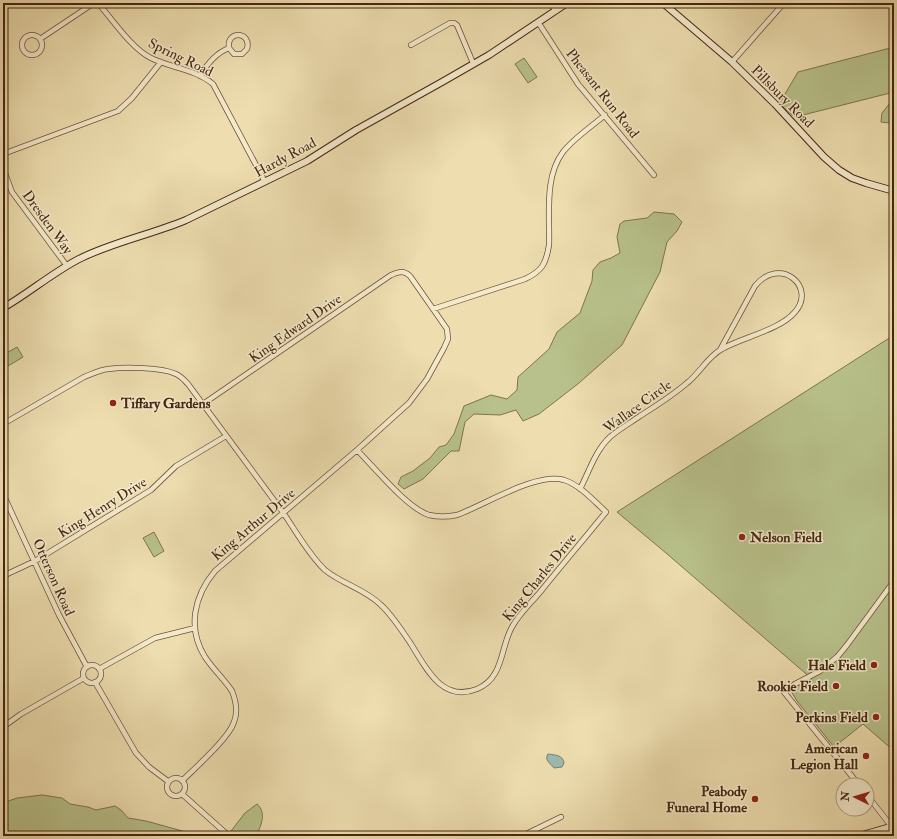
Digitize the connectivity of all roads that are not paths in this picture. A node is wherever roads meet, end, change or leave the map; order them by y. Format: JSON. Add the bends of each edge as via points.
{"nodes":[{"id":1,"x":94,"y":3,"type":"edge"},
{"id":2,"x":98,"y":3,"type":"edge"},
{"id":3,"x":550,"y":3,"type":"edge"},
{"id":4,"x":567,"y":3,"type":"edge"},
{"id":5,"x":663,"y":3,"type":"edge"},
{"id":6,"x":784,"y":3,"type":"edge"},
{"id":7,"x":556,"y":11,"type":"junction"},
{"id":8,"x":538,"y":22,"type":"junction"},
{"id":9,"x":40,"y":39,"type":"junction"},
{"id":10,"x":411,"y":45,"type":"dead end"},
{"id":11,"x":229,"y":48,"type":"junction"},
{"id":12,"x":161,"y":62,"type":"junction"},
{"id":13,"x":732,"y":62,"type":"junction"},
{"id":14,"x":473,"y":63,"type":"junction"},
{"id":15,"x":200,"y":76,"type":"junction"},
{"id":16,"x":605,"y":115,"type":"junction"},
{"id":17,"x":3,"y":154,"type":"edge"},
{"id":18,"x":3,"y":168,"type":"edge"},
{"id":19,"x":654,"y":175,"type":"dead end"},
{"id":20,"x":265,"y":182,"type":"junction"},
{"id":21,"x":894,"y":190,"type":"edge"},
{"id":22,"x":67,"y":266,"type":"junction"},
{"id":23,"x":400,"y":271,"type":"joint"},
{"id":24,"x":3,"y":308,"type":"edge"},
{"id":25,"x":433,"y":310,"type":"junction"},
{"id":26,"x":720,"y":350,"type":"junction"},
{"id":27,"x":203,"y":404,"type":"junction"},
{"id":28,"x":3,"y":424,"type":"edge"},
{"id":29,"x":226,"y":436,"type":"junction"},
{"id":30,"x":356,"y":450,"type":"junction"},
{"id":31,"x":580,"y":489,"type":"junction"},
{"id":32,"x":3,"y":494,"type":"edge"},
{"id":33,"x":283,"y":513,"type":"junction"},
{"id":34,"x":35,"y":561,"type":"junction"},
{"id":35,"x":3,"y":576,"type":"edge"},
{"id":36,"x":894,"y":581,"type":"edge"},
{"id":37,"x":195,"y":628,"type":"junction"},
{"id":38,"x":86,"y":667,"type":"junction"},
{"id":39,"x":99,"y":669,"type":"junction"},
{"id":40,"x":84,"y":678,"type":"junction"},
{"id":41,"x":95,"y":682,"type":"junction"},
{"id":42,"x":3,"y":727,"type":"edge"},
{"id":43,"x":853,"y":777,"type":"edge"},
{"id":44,"x":182,"y":781,"type":"junction"},
{"id":45,"x":169,"y":782,"type":"junction"},
{"id":46,"x":182,"y":794,"type":"junction"},
{"id":47,"x":875,"y":805,"type":"edge"},
{"id":48,"x":561,"y":817,"type":"dead end"},
{"id":49,"x":893,"y":827,"type":"edge"},
{"id":50,"x":229,"y":836,"type":"edge"},
{"id":51,"x":522,"y":836,"type":"edge"},
{"id":52,"x":859,"y":836,"type":"edge"}],
"edges":[{"from":1,"to":9,"type":"street"},
{"from":2,"to":12,"type":"street","name":"Spring Road","via":[[136,48]]},
{"from":3,"to":7,"type":"street"},
{"from":4,"to":7,"type":"street","name":"Hardy Road"},
{"from":5,"to":13,"type":"street","name":"Pillsbury Road"},
{"from":6,"to":13,"type":"street"},
{"from":7,"to":8,"type":"street","name":"Hardy Road"},
{"from":8,"to":14,"type":"street","name":"Hardy Road"},
{"from":8,"to":16,"type":"street","name":"Pheasant Run Road","via":[[578,84]]},
{"from":9,"to":9,"type":"street","via":[[31,35],[25,37],[22,46],[24,52],[30,55],[39,52],[42,46]]},
{"from":10,"to":14,"type":"street","via":[[454,23]]},
{"from":11,"to":11,"type":"street","via":[[234,54],[242,54],[247,49],[248,42],[243,36],[235,35],[229,40]]},
{"from":11,"to":15,"type":"street","via":[[208,63]]},
{"from":12,"to":15,"type":"street","name":"Spring Road"},
{"from":12,"to":17,"type":"street","via":[[118,111]]},
{"from":13,"to":21,"type":"street","name":"Pillsbury Road","via":[[839,170],[852,178]]},
{"from":14,"to":20,"type":"street","name":"Hardy Road","via":[[307,161]]},
{"from":15,"to":20,"type":"street","name":"Spring Road","via":[[216,89]]},
{"from":16,"to":19,"type":"street","name":"Pheasant Run Road"},
{"from":16,"to":25,"type":"street","via":[[563,152],[554,170],[550,185],[548,255],[541,268],[525,280]]},
{"from":18,"to":22,"type":"street","name":"Dresden Way","via":[[12,192]]},
{"from":20,"to":22,"type":"street","name":"Hardy Road","via":[[180,223],[110,246]]},
{"from":22,"to":24,"type":"street","name":"Hardy Road"},
{"from":23,"to":25,"type":"street","name":"King Arthur Drive","via":[[410,276]]},
{"from":23,"to":27,"type":"street","name":"King Edward Drive"},
{"from":25,"to":30,"type":"street","name":"King Arthur Drive","via":[[447,329],[448,339],[427,379],[409,403]]},
{"from":26,"to":26,"type":"street","name":"Wallace Circle","via":[[773,327],[793,315],[802,298],[800,288],[794,279],[781,273],[762,278],[755,286]]},
{"from":26,"to":31,"type":"street","name":"Wallace Circle","via":[[692,379],[610,437],[598,452]]},
{"from":27,"to":28,"type":"street","name":"King Charles Drive","via":[[181,377],[168,370],[108,369],[84,377]]},
{"from":27,"to":29,"type":"street","name":"King Charles Drive"},
{"from":29,"to":33,"type":"street","name":"King Charles Drive"},
{"from":29,"to":34,"type":"street","name":"King Henry Drive","via":[[176,466],[151,490]]},
{"from":30,"to":31,"type":"street","via":[[414,507],[437,516],[456,515],[545,479],[565,480]]},
{"from":30,"to":33,"type":"street","name":"King Arthur Drive"},
{"from":31,"to":33,"type":"street","name":"King Charles Drive","via":[[606,512],[512,626],[492,678],[476,689],[461,692],[446,688],[434,679],[381,604],[326,570],[315,559]]},
{"from":32,"to":34,"type":"street","name":"Otterson Road"},
{"from":33,"to":37,"type":"street","name":"King Arthur Drive","via":[[208,579],[195,606]]},
{"from":34,"to":35,"type":"street","name":"King Henry Drive"},
{"from":34,"to":38,"type":"street","name":"Otterson Road","via":[[64,626]]},
{"from":36,"to":43,"type":"street","via":[[838,656],[820,671],[784,692]]},
{"from":37,"to":39,"type":"street","via":[[155,638]]},
{"from":37,"to":44,"type":"street","name":"King Arthur Drive","via":[[203,654],[232,691],[236,710],[234,722],[227,735]]},
{"from":38,"to":39,"type":"street","via":[[92,665]]},
{"from":38,"to":40,"type":"street","via":[[83,672]]},
{"from":39,"to":41,"type":"street","via":[[100,676]]},
{"from":40,"to":41,"type":"street","via":[[89,682]]},
{"from":40,"to":42,"type":"street"},
{"from":41,"to":45,"type":"street","via":[[136,753]]},
{"from":44,"to":45,"type":"street","via":[[176,778]]},
{"from":44,"to":46,"type":"street","via":[[185,788]]},
{"from":45,"to":46,"type":"street","via":[[171,794]]},
{"from":46,"to":50,"type":"street"},
{"from":47,"to":49,"type":"street"},
{"from":48,"to":51,"type":"street"},
{"from":49,"to":52,"type":"street"}]}
